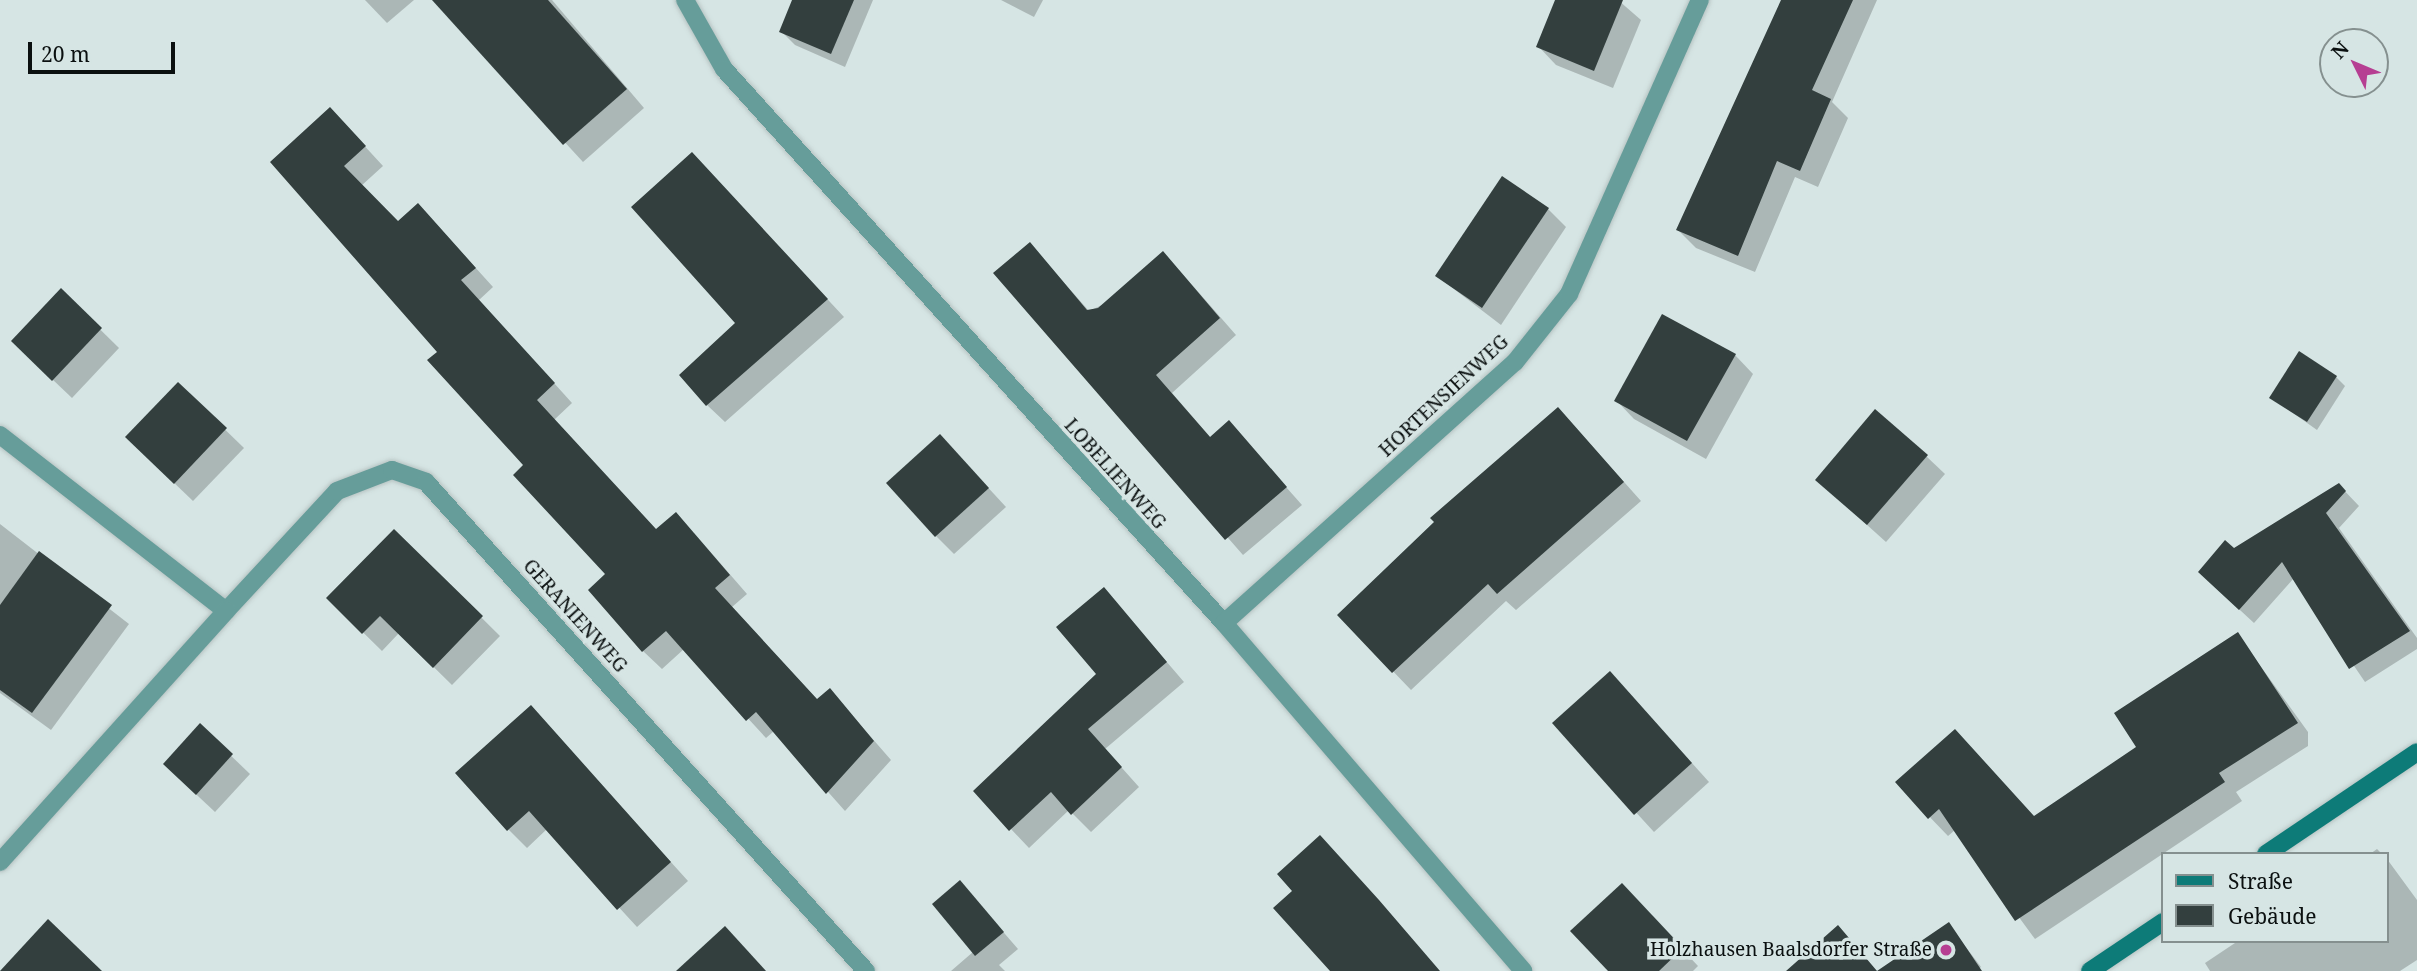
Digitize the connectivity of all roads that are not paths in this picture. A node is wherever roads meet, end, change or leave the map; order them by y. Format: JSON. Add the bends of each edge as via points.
{"nodes":[{"id":1,"x":685,"y":0,"type":"edge"},
{"id":2,"x":1700,"y":0,"type":"edge"},
{"id":3,"x":0,"y":435,"type":"edge"},
{"id":4,"x":226,"y":611,"type":"junction"},
{"id":5,"x":1224,"y":623,"type":"junction"},
{"id":6,"x":2417,"y":752,"type":"edge"},
{"id":7,"x":2269,"y":852,"type":"edge"},
{"id":8,"x":0,"y":862,"type":"edge"},
{"id":9,"x":2162,"y":923,"type":"edge"},
{"id":10,"x":866,"y":971,"type":"edge"},
{"id":11,"x":1523,"y":971,"type":"edge"},
{"id":12,"x":2090,"y":971,"type":"edge"}],
"edges":[{"from":1,"to":5,"type":"street","name":"LOBELIENWEG","via":[[724,69]]},
{"from":2,"to":5,"type":"street","name":"HORTENSIENWEG","via":[[1583,269],[1562,303],[1515,362]]},
{"from":3,"to":4,"type":"street"},
{"from":4,"to":8,"type":"street","name":"GERANIENWEG"},
{"from":4,"to":10,"type":"street","name":"GERANIENWEG","via":[[337,491],[392,470],[426,482]]},
{"from":5,"to":11,"type":"street","name":"LOBELIENWEG"},
{"from":6,"to":7,"type":"main road"},
{"from":9,"to":12,"type":"main road"}]}
